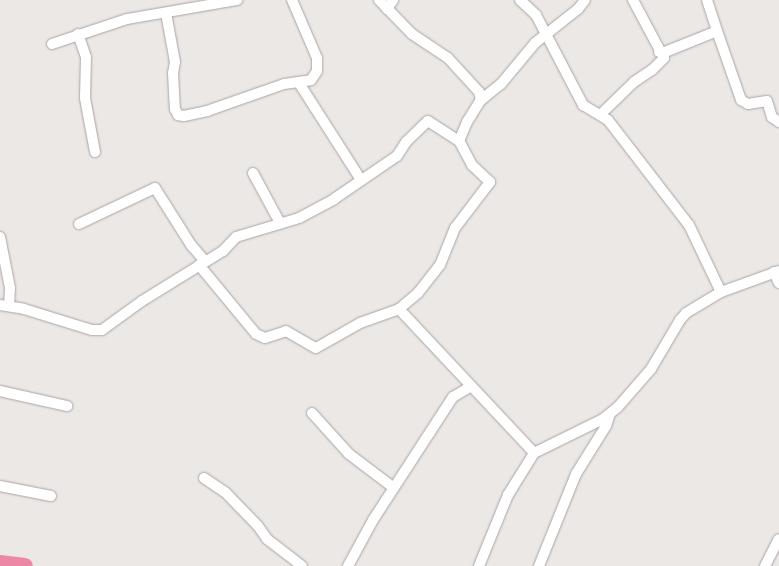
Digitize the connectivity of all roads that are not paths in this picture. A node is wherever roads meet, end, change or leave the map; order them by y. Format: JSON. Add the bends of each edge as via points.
{"nodes":[{"id":1,"x":237,"y":0,"type":"edge"},
{"id":2,"x":292,"y":0,"type":"edge"},
{"id":3,"x":379,"y":0,"type":"edge"},
{"id":4,"x":520,"y":0,"type":"edge"},
{"id":5,"x":585,"y":0,"type":"edge"},
{"id":6,"x":632,"y":0,"type":"edge"},
{"id":7,"x":707,"y":0,"type":"edge"},
{"id":8,"x":390,"y":4,"type":"edge"},
{"id":9,"x":166,"y":13,"type":"junction"},
{"id":10,"x":718,"y":31,"type":"junction"},
{"id":11,"x":78,"y":34,"type":"junction"},
{"id":12,"x":546,"y":34,"type":"junction"},
{"id":13,"x":52,"y":44,"type":"dead end"},
{"id":14,"x":659,"y":52,"type":"junction"},
{"id":15,"x":299,"y":83,"type":"junction"},
{"id":16,"x":483,"y":95,"type":"junction"},
{"id":17,"x":601,"y":114,"type":"junction"},
{"id":18,"x":779,"y":122,"type":"edge"},
{"id":19,"x":459,"y":141,"type":"junction"},
{"id":20,"x":95,"y":152,"type":"dead end"},
{"id":21,"x":253,"y":173,"type":"dead end"},
{"id":22,"x":361,"y":180,"type":"junction"},
{"id":23,"x":280,"y":223,"type":"junction"},
{"id":24,"x":78,"y":224,"type":"dead end"},
{"id":25,"x":0,"y":237,"type":"edge"},
{"id":26,"x":202,"y":263,"type":"junction"},
{"id":27,"x":777,"y":271,"type":"edge"},
{"id":28,"x":779,"y":283,"type":"edge"},
{"id":29,"x":721,"y":292,"type":"junction"},
{"id":30,"x":4,"y":306,"type":"edge"},
{"id":31,"x":399,"y":309,"type":"junction"},
{"id":32,"x":470,"y":386,"type":"junction"},
{"id":33,"x":0,"y":392,"type":"edge"},
{"id":34,"x":67,"y":406,"type":"dead end"},
{"id":35,"x":312,"y":413,"type":"dead end"},
{"id":36,"x":610,"y":414,"type":"junction"},
{"id":37,"x":534,"y":453,"type":"junction"},
{"id":38,"x":204,"y":478,"type":"dead end"},
{"id":39,"x":0,"y":486,"type":"edge"},
{"id":40,"x":394,"y":488,"type":"junction"},
{"id":41,"x":51,"y":496,"type":"dead end"},
{"id":42,"x":779,"y":539,"type":"edge"},
{"id":43,"x":302,"y":566,"type":"edge"},
{"id":44,"x":348,"y":566,"type":"edge"},
{"id":45,"x":479,"y":566,"type":"edge"},
{"id":46,"x":539,"y":566,"type":"edge"},
{"id":47,"x":765,"y":566,"type":"edge"}],
"edges":[{"from":1,"to":9,"type":"street"},
{"from":2,"to":15,"type":"street","via":[[317,58],[317,72],[311,80]]},
{"from":3,"to":8,"type":"street"},
{"from":4,"to":12,"type":"street","via":[[536,15]]},
{"from":5,"to":12,"type":"street"},
{"from":6,"to":14,"type":"street"},
{"from":7,"to":10,"type":"street"},
{"from":8,"to":16,"type":"street","via":[[412,34],[448,58]]},
{"from":9,"to":11,"type":"street","via":[[127,19]]},
{"from":9,"to":15,"type":"street","via":[[175,62],[175,109],[178,115],[207,111],[284,84]]},
{"from":10,"to":14,"type":"street"},
{"from":10,"to":18,"type":"street","via":[[741,100],[748,104],[767,102],[772,117]]},
{"from":11,"to":13,"type":"street"},
{"from":11,"to":20,"type":"street","via":[[86,57],[85,98]]},
{"from":12,"to":16,"type":"street","via":[[501,84]]},
{"from":12,"to":17,"type":"street","via":[[583,105]]},
{"from":14,"to":17,"type":"street","via":[[664,58]]},
{"from":15,"to":22,"type":"street"},
{"from":16,"to":19,"type":"street"},
{"from":17,"to":29,"type":"street","via":[[688,224]]},
{"from":19,"to":22,"type":"street","via":[[428,121],[406,142],[397,156]]},
{"from":19,"to":31,"type":"street","via":[[472,165],[490,182],[455,228],[440,266],[418,293]]},
{"from":21,"to":23,"type":"street"},
{"from":22,"to":23,"type":"street","via":[[315,210]]},
{"from":23,"to":26,"type":"street","via":[[241,234],[223,252]]},
{"from":24,"to":26,"type":"street","via":[[155,188]]},
{"from":25,"to":30,"type":"street","via":[[10,288]]},
{"from":26,"to":30,"type":"street","via":[[102,330]]},
{"from":26,"to":31,"type":"street","via":[[256,334],[265,338],[286,331],[316,348],[360,323]]},
{"from":27,"to":28,"type":"street"},
{"from":27,"to":29,"type":"street"},
{"from":29,"to":36,"type":"street","via":[[686,313],[651,369]]},
{"from":31,"to":32,"type":"street"},
{"from":32,"to":37,"type":"street"},
{"from":32,"to":40,"type":"street","via":[[453,397]]},
{"from":33,"to":34,"type":"street"},
{"from":35,"to":40,"type":"street","via":[[349,454]]},
{"from":36,"to":37,"type":"street"},
{"from":36,"to":46,"type":"street","via":[[576,474]]},
{"from":37,"to":45,"type":"street","via":[[508,495]]},
{"from":38,"to":43,"type":"street","via":[[224,492],[267,539]]},
{"from":39,"to":41,"type":"street"},
{"from":40,"to":44,"type":"street","via":[[359,542]]},
{"from":42,"to":47,"type":"street"}]}
